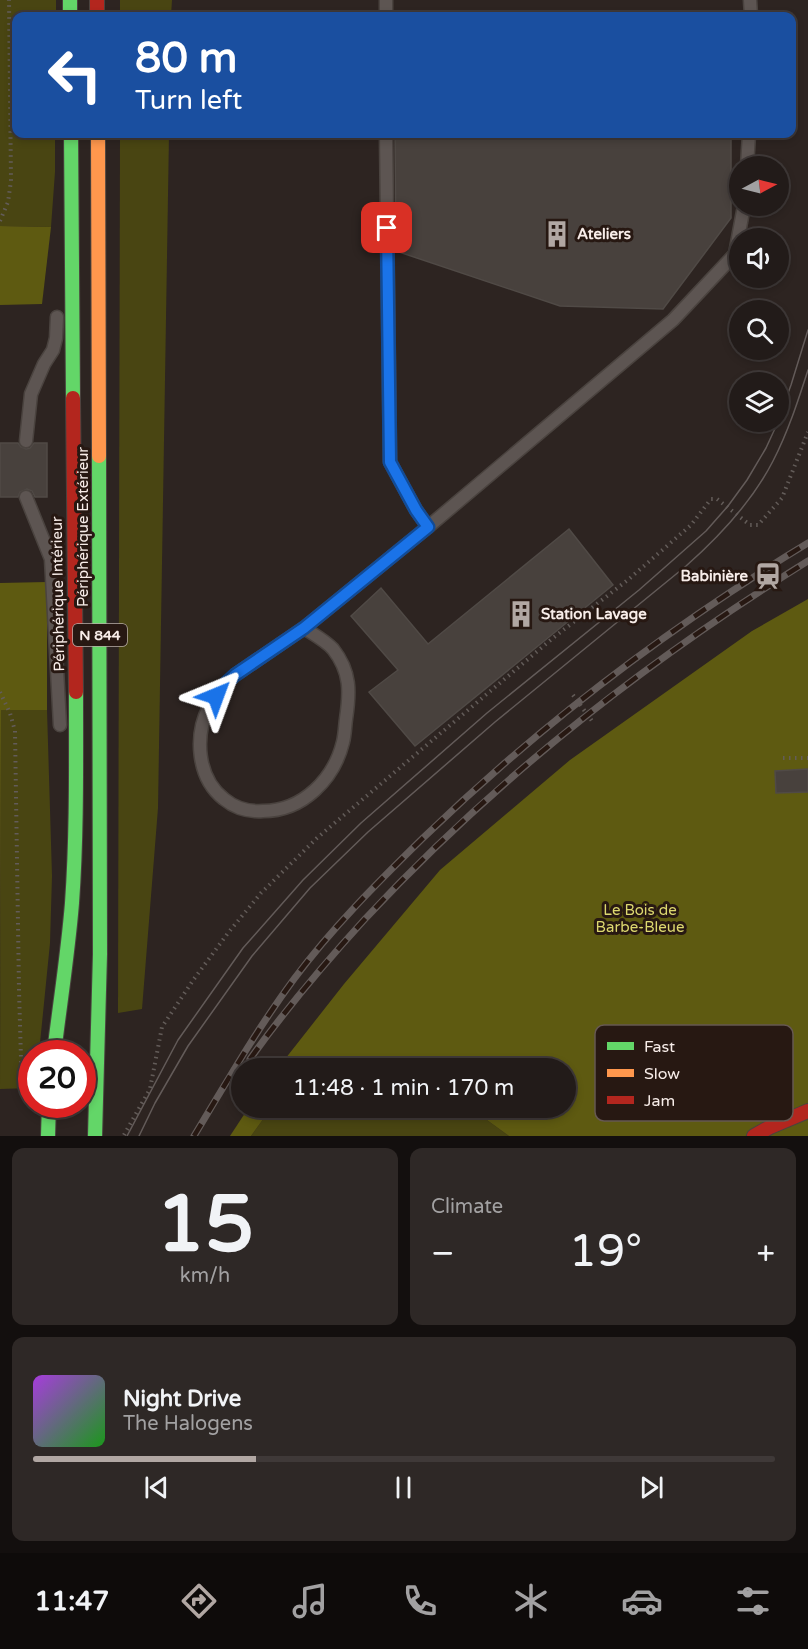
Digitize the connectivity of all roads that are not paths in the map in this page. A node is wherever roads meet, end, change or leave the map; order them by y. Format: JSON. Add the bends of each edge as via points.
{"nodes":[{"id":1,"x":71,"y":138,"type":"edge"},
{"id":2,"x":98,"y":138,"type":"edge"},
{"id":3,"x":386,"y":138,"type":"edge"},
{"id":4,"x":749,"y":138,"type":"edge"},
{"id":5,"x":748,"y":156,"type":"edge"},
{"id":6,"x":742,"y":216,"type":"edge"},
{"id":7,"x":72,"y":218,"type":"junction"},
{"id":8,"x":61,"y":264,"type":"dead end"},
{"id":9,"x":57,"y":307,"type":"dead end"},
{"id":10,"x":26,"y":441,"type":"dead end"},
{"id":11,"x":26,"y":497,"type":"dead end"},
{"id":12,"x":428,"y":527,"type":"junction"},
{"id":13,"x":304,"y":628,"type":"junction"},
{"id":14,"x":61,"y":743,"type":"dead end"},
{"id":15,"x":64,"y":802,"type":"dead end"},
{"id":16,"x":73,"y":884,"type":"junction"},
{"id":17,"x":56,"y":1040,"type":"edge"},
{"id":18,"x":808,"y":1111,"type":"edge"},
{"id":19,"x":793,"y":1117,"type":"edge"},
{"id":20,"x":49,"y":1118,"type":"edge"},
{"id":21,"x":784,"y":1121,"type":"edge"},
{"id":22,"x":48,"y":1136,"type":"edge"},
{"id":23,"x":95,"y":1136,"type":"edge"},
{"id":24,"x":754,"y":1136,"type":"edge"}],
"edges":[{"from":1,"to":7,"type":"main road","name":"Périphérique Intérieur","number":"N 844"},
{"from":2,"to":23,"type":"main road","name":"Périphérique Extérieur","number":"N 844","via":[[100,802]]},
{"from":3,"to":12,"type":"lane","via":[[390,462]]},
{"from":4,"to":5,"type":"lane"},
{"from":6,"to":12,"type":"lane","via":[[735,254],[673,320]]},
{"from":7,"to":8,"type":"lane"},
{"from":7,"to":16,"type":"main road","name":"Périphérique Intérieur","number":"N 844","via":[[76,747]]},
{"from":9,"to":10,"type":"lane","via":[[56,339],[31,394]]},
{"from":11,"to":14,"type":"lane","via":[[51,559]]},
{"from":12,"to":13,"type":"lane"},
{"from":13,"to":13,"type":"lane","via":[[225,684],[209,705],[201,728],[206,776],[224,799],[250,812],[288,808],[316,790],[331,770],[342,743],[349,704],[348,676],[333,648]]},
{"from":15,"to":16,"type":"lane"},
{"from":16,"to":17,"type":"main road","name":"Périphérique Intérieur","number":"N 844"},
{"from":18,"to":19,"type":"main road"},
{"from":20,"to":22,"type":"main road"},
{"from":21,"to":24,"type":"main road"}]}
